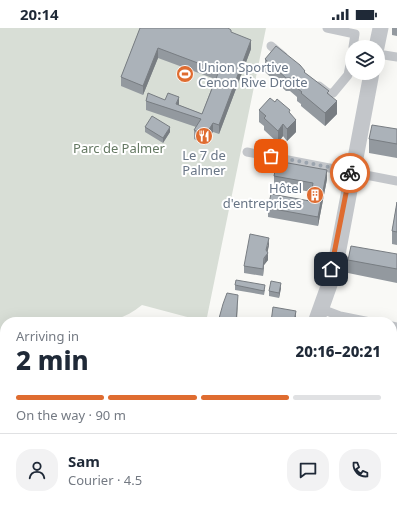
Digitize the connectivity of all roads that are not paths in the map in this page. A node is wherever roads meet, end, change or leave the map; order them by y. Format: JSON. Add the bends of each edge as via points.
{"nodes":[{"id":1,"x":328,"y":28,"type":"edge"},
{"id":2,"x":377,"y":28,"type":"edge"},
{"id":3,"x":384,"y":28,"type":"edge"},
{"id":4,"x":355,"y":40,"type":"edge"},
{"id":5,"x":377,"y":40,"type":"edge"},
{"id":6,"x":381,"y":40,"type":"edge"},
{"id":7,"x":271,"y":46,"type":"dead end"},
{"id":8,"x":385,"y":55,"type":"edge"},
{"id":9,"x":397,"y":57,"type":"edge"},
{"id":10,"x":288,"y":60,"type":"edge"},
{"id":11,"x":311,"y":79,"type":"edge"},
{"id":12,"x":345,"y":79,"type":"edge"},
{"id":13,"x":367,"y":80,"type":"edge"},
{"id":14,"x":373,"y":80,"type":"edge"},
{"id":15,"x":247,"y":152,"type":"dead end"},
{"id":16,"x":353,"y":172,"type":"junction"},
{"id":17,"x":397,"y":181,"type":"edge"},
{"id":18,"x":321,"y":309,"type":"junction"},
{"id":19,"x":315,"y":317,"type":"edge"},
{"id":20,"x":320,"y":317,"type":"edge"},
{"id":21,"x":345,"y":317,"type":"edge"}],
"edges":[{"from":1,"to":4,"type":"street","via":[[355,34]]},
{"from":2,"to":5,"type":"street"},
{"from":3,"to":6,"type":"street"},
{"from":7,"to":10,"type":"street"},
{"from":8,"to":9,"type":"street"},
{"from":11,"to":12,"type":"street","via":[[328,93],[333,93]]},
{"from":13,"to":16,"type":"street"},
{"from":14,"to":16,"type":"street"},
{"from":15,"to":16,"type":"street"},
{"from":16,"to":17,"type":"street"},
{"from":16,"to":18,"type":"street","via":[[338,270]]},
{"from":18,"to":19,"type":"street"},
{"from":18,"to":20,"type":"street"},
{"from":18,"to":21,"type":"street"}]}
